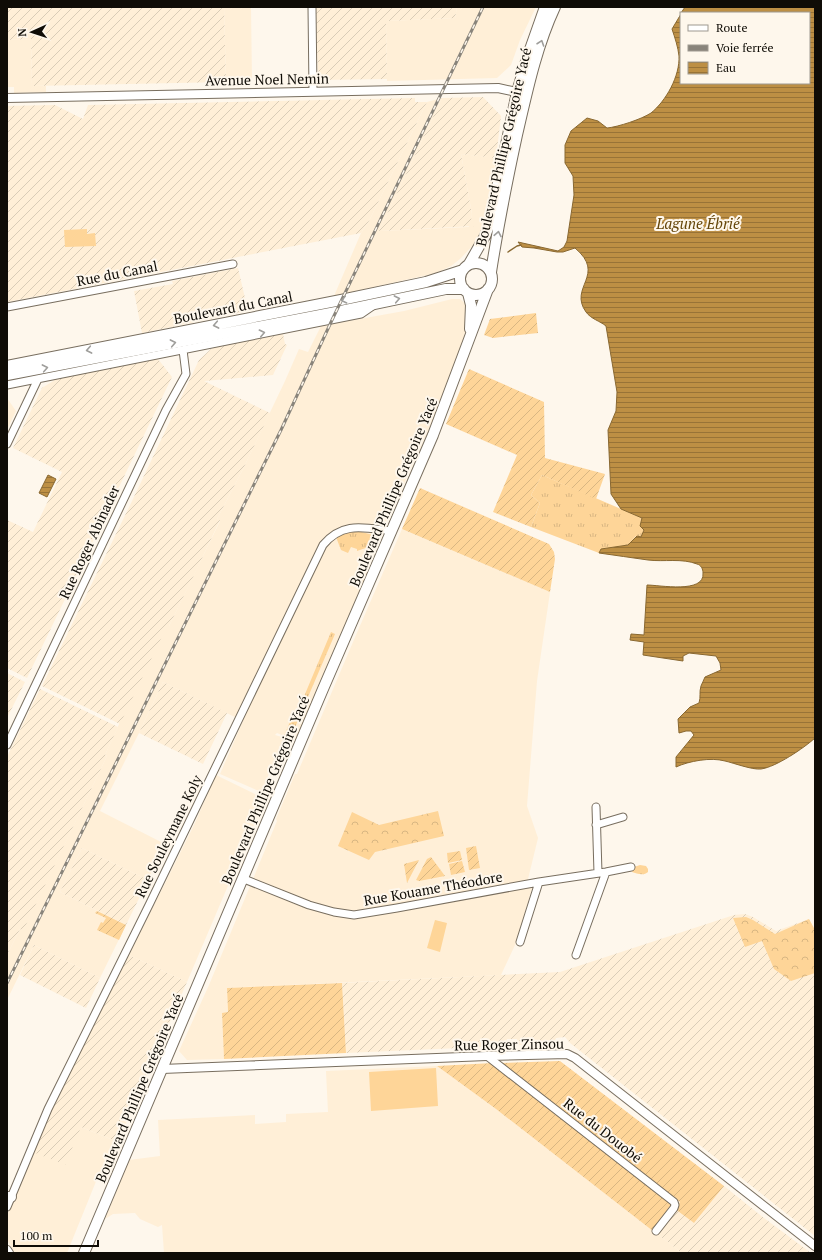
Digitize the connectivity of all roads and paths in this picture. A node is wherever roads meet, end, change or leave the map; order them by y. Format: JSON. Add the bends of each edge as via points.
{"nodes":[{"id":1,"x":312,"y":7,"type":"edge"},
{"id":2,"x":546,"y":7,"type":"edge"},
{"id":3,"x":554,"y":7,"type":"edge"},
{"id":4,"x":313,"y":91,"type":"junction"},
{"id":5,"x":521,"y":93,"type":"junction"},
{"id":6,"x":7,"y":98,"type":"edge"},
{"id":7,"x":233,"y":264,"type":"dead end"},
{"id":8,"x":466,"y":267,"type":"junction"},
{"id":9,"x":491,"y":272,"type":"junction"},
{"id":10,"x":488,"y":289,"type":"junction"},
{"id":11,"x":466,"y":291,"type":"junction"},
{"id":12,"x":377,"y":303,"type":"junction"},
{"id":13,"x":7,"y":307,"type":"edge"},
{"id":14,"x":470,"y":337,"type":"junction"},
{"id":15,"x":183,"y":350,"type":"junction"},
{"id":16,"x":7,"y":366,"type":"edge"},
{"id":17,"x":7,"y":375,"type":"edge"},
{"id":18,"x":38,"y":379,"type":"junction"},
{"id":19,"x":7,"y":385,"type":"edge"},
{"id":20,"x":7,"y":444,"type":"edge"},
{"id":21,"x":392,"y":531,"type":"junction"},
{"id":22,"x":7,"y":745,"type":"edge"},
{"id":23,"x":596,"y":807,"type":"dead end"},
{"id":24,"x":623,"y":817,"type":"dead end"},
{"id":25,"x":596,"y":825,"type":"junction"},
{"id":26,"x":631,"y":867,"type":"dead end"},
{"id":27,"x":606,"y":872,"type":"junction"},
{"id":28,"x":598,"y":873,"type":"junction"},
{"id":29,"x":244,"y":878,"type":"junction"},
{"id":30,"x":539,"y":882,"type":"junction"},
{"id":31,"x":520,"y":942,"type":"dead end"},
{"id":32,"x":576,"y":956,"type":"dead end"},
{"id":33,"x":487,"y":1056,"type":"junction"},
{"id":34,"x":162,"y":1069,"type":"junction"},
{"id":35,"x":9,"y":1197,"type":"edge"},
{"id":36,"x":7,"y":1207,"type":"edge"},
{"id":37,"x":656,"y":1231,"type":"dead end"},
{"id":38,"x":815,"y":1246,"type":"edge"},
{"id":39,"x":7,"y":1250,"type":"edge"},
{"id":40,"x":9,"y":1253,"type":"edge"},
{"id":41,"x":84,"y":1253,"type":"edge"}],
"edges":[{"from":1,"to":4,"type":"street"},
{"from":2,"to":5,"type":"main road","name":"Boulevard Phillipe Grégoire Yacé","via":[[522,71]]},
{"from":5,"to":3,"type":"main road","name":"Boulevard Phillipe Grégoire Yacé","one_way":true},
{"from":4,"to":5,"type":"street","name":"Avenue Noel Nemin","via":[[498,88]]},
{"from":4,"to":6,"type":"street","name":"Avenue Noel Nemin"},
{"from":5,"to":8,"type":"main road","name":"Boulevard Phillipe Grégoire Yacé","via":[[492,217],[485,236]]},
{"from":9,"to":5,"type":"main road","name":"Boulevard Phillipe Grégoire Yacé","one_way":true},
{"from":7,"to":13,"type":"street","name":"Rue du Canal"},
{"from":8,"to":9,"type":"main road","via":[[479,263]]},
{"from":8,"to":11,"type":"main road","via":[[460,280]]},
{"from":8,"to":16,"type":"main road","name":"Boulevard du Canal","one_way":true,"via":[[426,282]]},
{"from":9,"to":10,"type":"main road","via":[[492,281]]},
{"from":10,"to":11,"type":"main road","via":[[477,295]]},
{"from":10,"to":14,"type":"main road","name":"Boulevard Phillipe Grégoire Yacé"},
{"from":12,"to":11,"type":"main road","name":"Boulevard du Canal","one_way":true,"via":[[446,289]]},
{"from":11,"to":14,"type":"main road","name":"Boulevard Phillipe Grégoire Yacé","via":[[471,312]]},
{"from":15,"to":12,"type":"street","name":"Boulevard du Canal","one_way":true,"via":[[361,314]]},
{"from":17,"to":12,"type":"main road","name":"Boulevard du Canal","one_way":true},
{"from":14,"to":21,"type":"main road","name":"Boulevard Phillipe Grégoire Yacé","via":[[433,435]]},
{"from":15,"to":18,"type":"street","name":"Boulevard du Canal"},
{"from":15,"to":22,"type":"street","name":"Rue Roger Abinader","via":[[186,374],[166,410]]},
{"from":18,"to":19,"type":"street","name":"Boulevard du Canal"},
{"from":18,"to":20,"type":"street"},
{"from":21,"to":29,"type":"main road","name":"Boulevard Phillipe Grégoire Yacé"},
{"from":21,"to":35,"type":"street","name":"Rue Souleymane Koly","via":[[349,528],[332,535],[323,545],[48,1110]]},
{"from":23,"to":25,"type":"street"},
{"from":24,"to":25,"type":"street"},
{"from":25,"to":28,"type":"street"},
{"from":26,"to":27,"type":"street","name":"Rue Kouame Théodore"},
{"from":27,"to":28,"type":"street","name":"Rue Kouame Théodore"},
{"from":27,"to":32,"type":"street"},
{"from":28,"to":30,"type":"street","name":"Rue Kouame Théodore"},
{"from":29,"to":30,"type":"street","name":"Rue Kouame Théodore","via":[[316,907],[354,914]]},
{"from":29,"to":34,"type":"main road","name":"Boulevard Phillipe Grégoire Yacé"},
{"from":30,"to":31,"type":"street"},
{"from":33,"to":34,"type":"street","name":"Rue Roger Zinsou"},
{"from":33,"to":37,"type":"street","name":"Rue du Douobé","via":[[674,1202],[674,1208]]},
{"from":33,"to":38,"type":"street","name":"Rue Roger Zinsou","via":[[567,1054],[575,1058]]},
{"from":34,"to":41,"type":"main road","name":"Boulevard Phillipe Grégoire Yacé"},
{"from":35,"to":36,"type":"street","name":"Rue Souleymane Koly"},
{"from":39,"to":40,"type":"street"}]}
